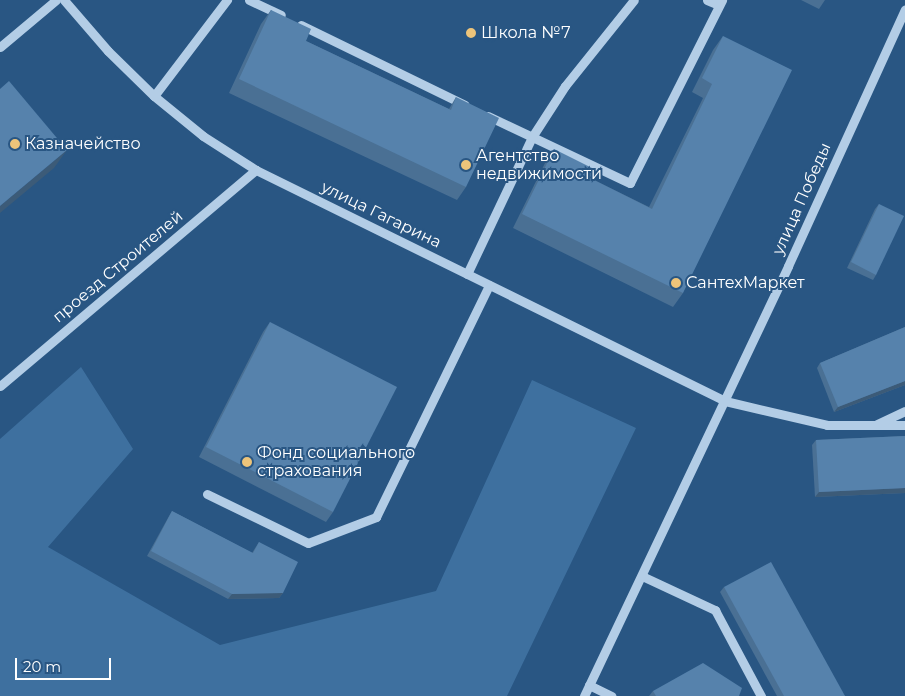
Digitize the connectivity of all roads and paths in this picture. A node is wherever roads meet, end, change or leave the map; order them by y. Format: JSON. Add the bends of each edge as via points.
{"nodes":[{"id":1,"x":56,"y":0,"type":"edge"},
{"id":2,"x":64,"y":0,"type":"edge"},
{"id":3,"x":227,"y":0,"type":"edge"},
{"id":4,"x":249,"y":0,"type":"edge"},
{"id":5,"x":634,"y":0,"type":"edge"},
{"id":6,"x":707,"y":0,"type":"edge"},
{"id":7,"x":721,"y":3,"type":"edge"},
{"id":8,"x":905,"y":9,"type":"edge"},
{"id":9,"x":0,"y":47,"type":"edge"},
{"id":10,"x":154,"y":96,"type":"junction"},
{"id":11,"x":532,"y":137,"type":"junction"},
{"id":12,"x":256,"y":170,"type":"junction"},
{"id":13,"x":468,"y":274,"type":"junction"},
{"id":14,"x":489,"y":284,"type":"junction"},
{"id":15,"x":0,"y":386,"type":"edge"},
{"id":16,"x":724,"y":401,"type":"junction"},
{"id":17,"x":905,"y":411,"type":"edge"},
{"id":18,"x":905,"y":425,"type":"edge"},
{"id":19,"x":874,"y":426,"type":"junction"},
{"id":20,"x":207,"y":494,"type":"dead end"},
{"id":21,"x":642,"y":576,"type":"junction"},
{"id":22,"x":589,"y":685,"type":"junction"},
{"id":23,"x":584,"y":696,"type":"edge"},
{"id":24,"x":612,"y":696,"type":"edge"},
{"id":25,"x":761,"y":696,"type":"edge"}],
"edges":[{"from":1,"to":9,"type":"street"},
{"from":2,"to":10,"type":"street","name":"улица Гагарина","via":[[108,51]]},
{"from":3,"to":10,"type":"street"},
{"from":4,"to":11,"type":"street"},
{"from":5,"to":11,"type":"street","via":[[565,86]]},
{"from":6,"to":7,"type":"street"},
{"from":7,"to":11,"type":"street","via":[[630,183]]},
{"from":8,"to":16,"type":"street","name":"улица Победы"},
{"from":10,"to":12,"type":"street","name":"улица Гагарина","via":[[203,136]]},
{"from":11,"to":13,"type":"street"},
{"from":12,"to":13,"type":"street","name":"улица Гагарина"},
{"from":12,"to":15,"type":"street","name":"проезд Строителей"},
{"from":13,"to":14,"type":"street","name":"улица Гагарина"},
{"from":14,"to":16,"type":"street","name":"улица Гагарина"},
{"from":14,"to":20,"type":"street","via":[[376,517],[308,543]]},
{"from":16,"to":19,"type":"street","name":"улица Гагарина","via":[[827,425]]},
{"from":16,"to":21,"type":"street","name":"улица Победы"},
{"from":17,"to":19,"type":"street"},
{"from":18,"to":19,"type":"street","name":"улица Гагарина"},
{"from":21,"to":22,"type":"street","name":"улица Победы"},
{"from":21,"to":25,"type":"street","via":[[715,610]]},
{"from":22,"to":23,"type":"street","name":"улица Победы"},
{"from":22,"to":24,"type":"street"}]}
